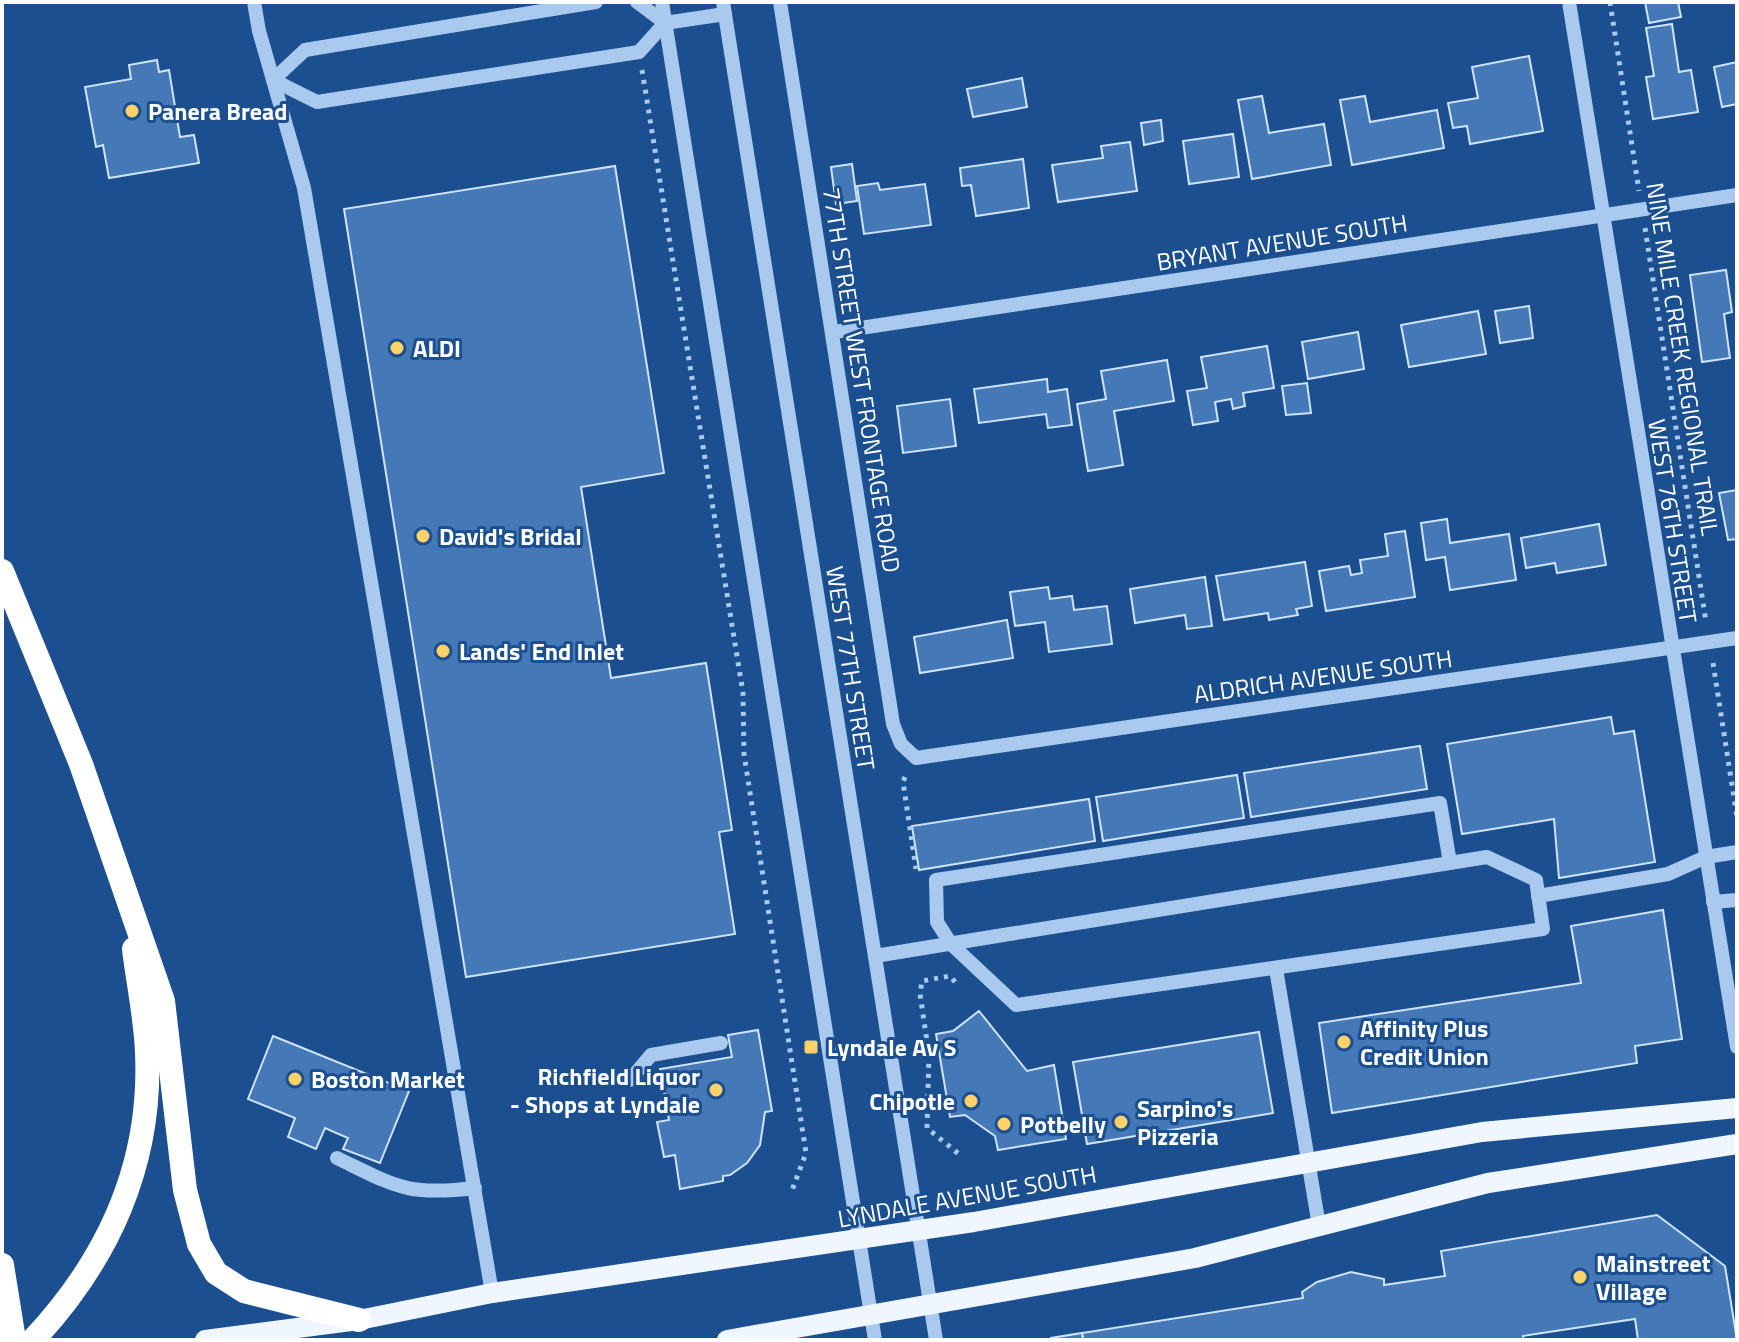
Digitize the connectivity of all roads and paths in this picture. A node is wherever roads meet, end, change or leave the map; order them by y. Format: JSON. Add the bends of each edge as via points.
{"nodes":[{"id":1,"x":254,"y":2,"type":"edge"},
{"id":2,"x":596,"y":2,"type":"edge"},
{"id":3,"x":637,"y":2,"type":"edge"},
{"id":4,"x":662,"y":2,"type":"edge"},
{"id":5,"x":780,"y":2,"type":"edge"},
{"id":6,"x":1569,"y":2,"type":"edge"},
{"id":7,"x":1610,"y":2,"type":"edge"},
{"id":8,"x":724,"y":8,"type":"edge"},
{"id":9,"x":665,"y":23,"type":"junction"},
{"id":10,"x":639,"y":52,"type":"junction"},
{"id":11,"x":273,"y":80,"type":"junction"},
{"id":12,"x":1737,"y":195,"type":"edge"},
{"id":13,"x":1642,"y":209,"type":"junction"},
{"id":14,"x":1602,"y":216,"type":"junction"},
{"id":15,"x":834,"y":332,"type":"junction"},
{"id":16,"x":2,"y":571,"type":"edge"},
{"id":17,"x":1737,"y":638,"type":"edge"},
{"id":18,"x":1709,"y":642,"type":"junction"},
{"id":19,"x":1671,"y":648,"type":"junction"},
{"id":20,"x":916,"y":758,"type":"joint"},
{"id":21,"x":1737,"y":817,"type":"edge"},
{"id":22,"x":1737,"y":852,"type":"edge"},
{"id":23,"x":1706,"y":857,"type":"junction"},
{"id":24,"x":1450,"y":863,"type":"junction"},
{"id":25,"x":1538,"y":896,"type":"junction"},
{"id":26,"x":1737,"y":900,"type":"edge"},
{"id":27,"x":1713,"y":902,"type":"junction"},
{"id":28,"x":129,"y":907,"type":"junction"},
{"id":29,"x":951,"y":944,"type":"junction"},
{"id":30,"x":875,"y":956,"type":"junction"},
{"id":31,"x":1276,"y":969,"type":"junction"},
{"id":32,"x":955,"y":982,"type":"dead end"},
{"id":33,"x":721,"y":1043,"type":"dead end"},
{"id":34,"x":1737,"y":1047,"type":"edge"},
{"id":35,"x":630,"y":1080,"type":"dead end"},
{"id":36,"x":1737,"y":1108,"type":"edge"},
{"id":37,"x":1737,"y":1144,"type":"edge"},
{"id":38,"x":960,"y":1155,"type":"dead end"},
{"id":39,"x":337,"y":1158,"type":"dead end"},
{"id":40,"x":1309,"y":1163,"type":"junction"},
{"id":41,"x":475,"y":1188,"type":"junction"},
{"id":42,"x":791,"y":1193,"type":"dead end"},
{"id":43,"x":1319,"y":1226,"type":"junction"},
{"id":44,"x":919,"y":1230,"type":"junction"},
{"id":45,"x":860,"y":1239,"type":"junction"},
{"id":46,"x":2,"y":1265,"type":"edge"},
{"id":47,"x":492,"y":1293,"type":"junction"},
{"id":48,"x":931,"y":1305,"type":"junction"},
{"id":49,"x":870,"y":1316,"type":"junction"},
{"id":50,"x":359,"y":1320,"type":"junction"},
{"id":51,"x":14,"y":1340,"type":"edge"},
{"id":52,"x":33,"y":1340,"type":"edge"},
{"id":53,"x":205,"y":1340,"type":"edge"},
{"id":54,"x":727,"y":1340,"type":"edge"},
{"id":55,"x":875,"y":1340,"type":"edge"},
{"id":56,"x":936,"y":1340,"type":"edge"}],
"edges":[{"from":1,"to":11,"type":"street"},
{"from":2,"to":11,"type":"street","via":[[305,50]]},
{"from":3,"to":9,"type":"street"},
{"from":4,"to":9,"type":"street"},
{"from":5,"to":15,"type":"street","name":"77TH STREET WEST FRONTAGE ROAD"},
{"from":6,"to":14,"type":"street","name":"WEST 76TH STREET"},
{"from":7,"to":13,"type":"path","name":"NINE MILE CREEK REGIONAL TRAIL"},
{"from":8,"to":9,"type":"street"},
{"from":8,"to":30,"type":"street","name":"WEST 77TH STREET"},
{"from":9,"to":10,"type":"street"},
{"from":9,"to":45,"type":"street"},
{"from":10,"to":11,"type":"street","via":[[317,102]]},
{"from":10,"to":42,"type":"path","via":[[743,693],[744,754],[806,1153]]},
{"from":11,"to":41,"type":"street","via":[[304,188]]},
{"from":12,"to":13,"type":"street","name":"BRYANT AVENUE SOUTH"},
{"from":13,"to":14,"type":"street","name":"BRYANT AVENUE SOUTH"},
{"from":13,"to":18,"type":"path","name":"NINE MILE CREEK REGIONAL TRAIL"},
{"from":14,"to":15,"type":"street","name":"BRYANT AVENUE SOUTH"},
{"from":14,"to":19,"type":"street","name":"WEST 76TH STREET"},
{"from":15,"to":20,"type":"street","name":"77TH STREET WEST FRONTAGE ROAD","via":[[893,724],[901,744]]},
{"from":16,"to":28,"type":"highway","via":[[81,764]]},
{"from":17,"to":18,"type":"street","name":"ALDRICH AVENUE SOUTH"},
{"from":18,"to":19,"type":"street","name":"ALDRICH AVENUE SOUTH"},
{"from":18,"to":21,"type":"path","name":"NINE MILE CREEK REGIONAL TRAIL"},
{"from":19,"to":20,"type":"street","name":"ALDRICH AVENUE SOUTH"},
{"from":19,"to":23,"type":"street","name":"WEST 76TH STREET"},
{"from":22,"to":23,"type":"street"},
{"from":23,"to":25,"type":"street","via":[[1668,874]]},
{"from":23,"to":27,"type":"street","name":"WEST 76TH STREET"},
{"from":24,"to":25,"type":"street","via":[[1487,857],[1536,880]]},
{"from":24,"to":29,"type":"street"},
{"from":24,"to":29,"type":"street","via":[[1440,803],[936,880],[937,922]]},
{"from":25,"to":31,"type":"street","via":[[1543,929]]},
{"from":26,"to":27,"type":"street"},
{"from":27,"to":34,"type":"street","name":"WEST 76TH STREET"},
{"from":28,"to":50,"type":"highway","via":[[163,1001],[185,1190],[199,1244],[216,1273],[244,1291]]},
{"from":28,"to":52,"type":"highway","via":[[147,1052],[136,1170],[97,1257]]},
{"from":29,"to":30,"type":"street"},
{"from":29,"to":31,"type":"street","via":[[1016,1005]]},
{"from":30,"to":44,"type":"street","name":"WEST 77TH STREET"},
{"from":31,"to":40,"type":"street"},
{"from":32,"to":38,"type":"path","via":[[950,976],[922,981],[920,994],[929,1055],[927,1128]]},
{"from":33,"to":35,"type":"street","via":[[651,1055]]},
{"from":36,"to":40,"type":"main road","name":"LYNDALE AVENUE SOUTH","via":[[1482,1132]]},
{"from":37,"to":43,"type":"main road","via":[[1488,1183]]},
{"from":39,"to":41,"type":"street","via":[[404,1190]]},
{"from":40,"to":43,"type":"street"},
{"from":40,"to":44,"type":"main road","name":"LYNDALE AVENUE SOUTH"},
{"from":41,"to":47,"type":"street"},
{"from":43,"to":48,"type":"main road","via":[[1195,1258]]},
{"from":44,"to":45,"type":"main road","name":"LYNDALE AVENUE SOUTH"},
{"from":44,"to":48,"type":"street","name":"WEST 77TH STREET"},
{"from":45,"to":47,"type":"main road","name":"LYNDALE AVENUE SOUTH"},
{"from":45,"to":49,"type":"street"},
{"from":46,"to":51,"type":"highway"},
{"from":47,"to":50,"type":"main road","name":"LYNDALE AVENUE SOUTH"},
{"from":48,"to":49,"type":"main road"},
{"from":48,"to":56,"type":"street","name":"WEST 77TH STREET"},
{"from":49,"to":54,"type":"main road"},
{"from":49,"to":55,"type":"street"},
{"from":50,"to":53,"type":"main road","name":"LYNDALE AVENUE SOUTH"}]}
